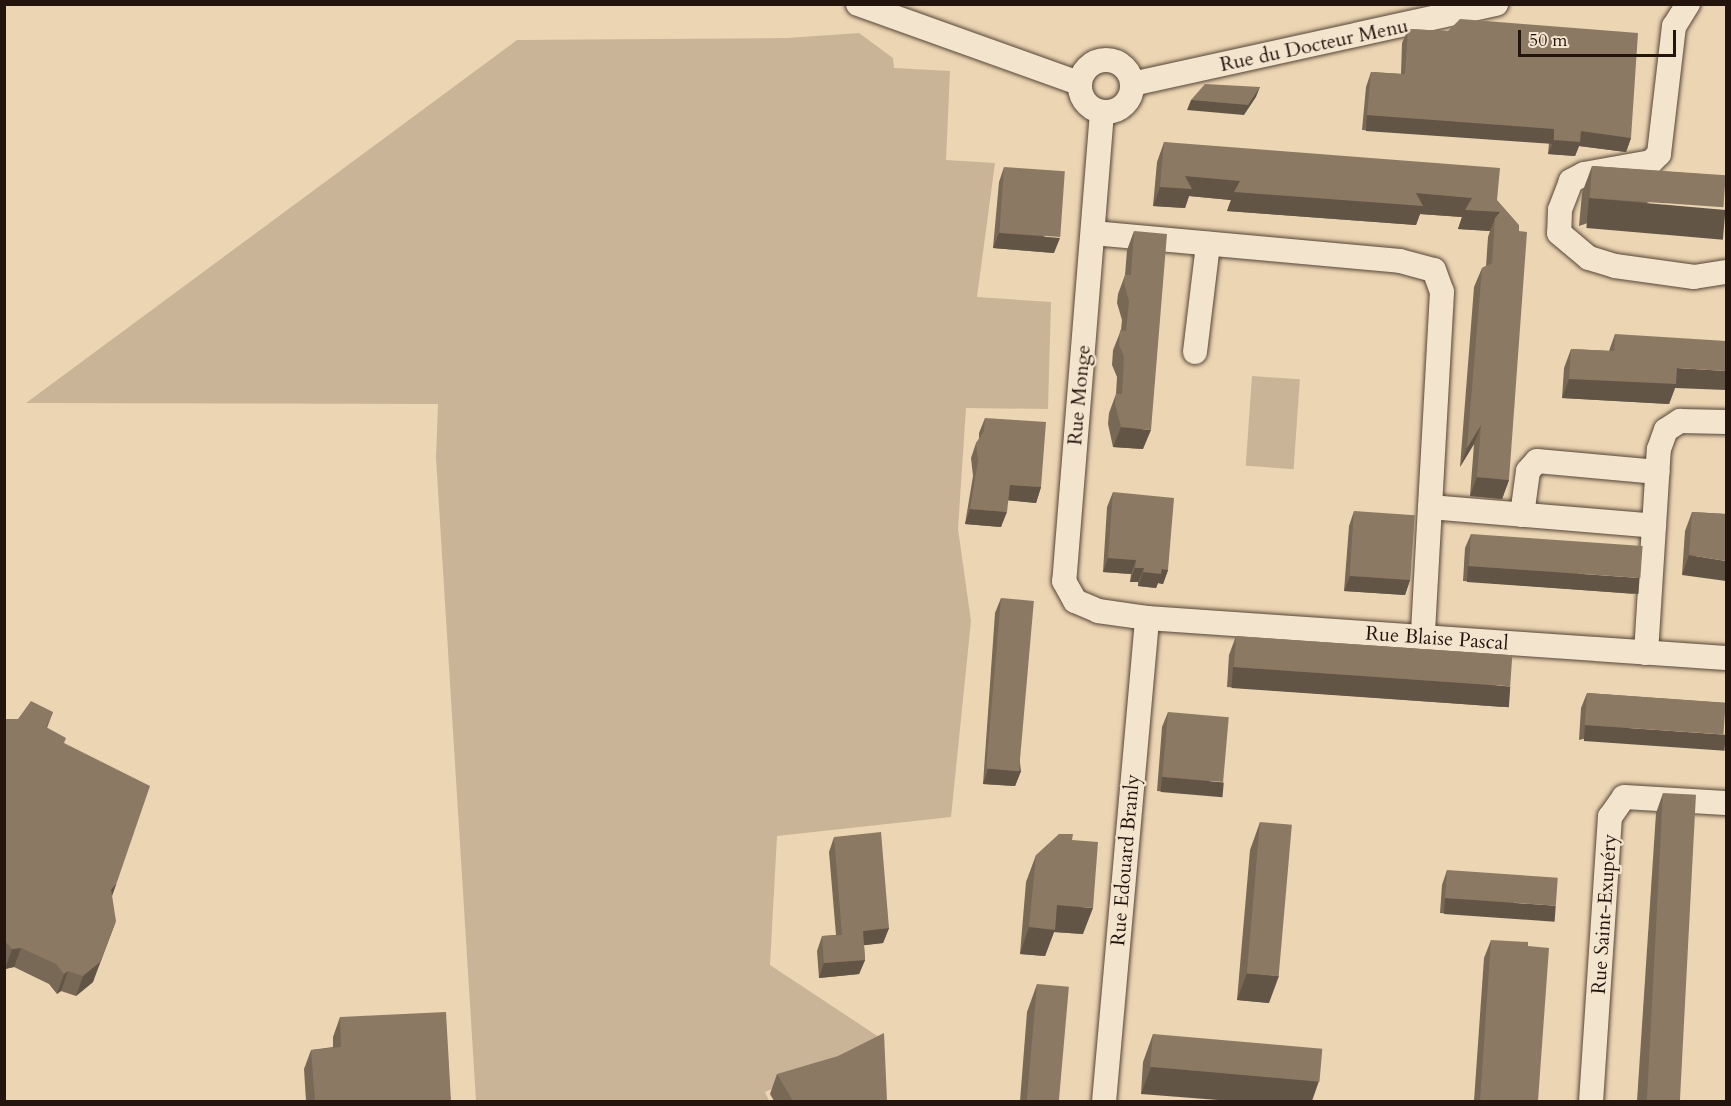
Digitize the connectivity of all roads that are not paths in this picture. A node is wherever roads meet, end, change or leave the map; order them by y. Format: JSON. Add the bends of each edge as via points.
{"nodes":[{"id":1,"x":858,"y":4,"type":"edge"},
{"id":2,"x":1496,"y":4,"type":"edge"},
{"id":3,"x":1688,"y":4,"type":"edge"},
{"id":4,"x":1079,"y":83,"type":"junction"},
{"id":5,"x":1132,"y":84,"type":"junction"},
{"id":6,"x":1102,"y":112,"type":"junction"},
{"id":7,"x":1093,"y":233,"type":"junction"},
{"id":8,"x":1208,"y":244,"type":"junction"},
{"id":9,"x":1726,"y":272,"type":"edge"},
{"id":10,"x":1195,"y":352,"type":"dead end"},
{"id":11,"x":1726,"y":422,"type":"edge"},
{"id":12,"x":1657,"y":472,"type":"junction"},
{"id":13,"x":1430,"y":507,"type":"junction"},
{"id":14,"x":1522,"y":515,"type":"junction"},
{"id":15,"x":1654,"y":526,"type":"junction"},
{"id":16,"x":1147,"y":618,"type":"junction"},
{"id":17,"x":1423,"y":637,"type":"junction"},
{"id":18,"x":1646,"y":653,"type":"junction"},
{"id":19,"x":1726,"y":658,"type":"edge"},
{"id":20,"x":1726,"y":803,"type":"edge"},
{"id":21,"x":1104,"y":1101,"type":"edge"},
{"id":22,"x":1591,"y":1101,"type":"edge"}],
"edges":[{"from":1,"to":4,"type":"street"},
{"from":2,"to":5,"type":"street","name":"Rue du Docteur Menu"},
{"from":3,"to":9,"type":"street","via":[[1674,26],[1659,154],[1651,162],[1584,174],[1571,181],[1560,210],[1559,233],[1589,258],[1615,266],[1695,277]]},
{"from":4,"to":5,"type":"street","via":[[1086,67],[1102,59],[1119,63]]},
{"from":4,"to":6,"type":"street","via":[[1088,105]]},
{"from":5,"to":6,"type":"street","via":[[1124,105]]},
{"from":6,"to":7,"type":"street","name":"Rue Monge"},
{"from":7,"to":8,"type":"street"},
{"from":7,"to":16,"type":"street","name":"Rue Monge","via":[[1064,581],[1075,601],[1098,611]]},
{"from":8,"to":10,"type":"street"},
{"from":8,"to":13,"type":"street","via":[[1400,261],[1434,270],[1442,292]]},
{"from":11,"to":12,"type":"street","via":[[1680,421],[1666,430]]},
{"from":12,"to":14,"type":"street","via":[[1537,461],[1528,471]]},
{"from":12,"to":15,"type":"street"},
{"from":13,"to":14,"type":"street"},
{"from":13,"to":17,"type":"street"},
{"from":14,"to":15,"type":"street"},
{"from":15,"to":18,"type":"street"},
{"from":16,"to":17,"type":"street","name":"Rue Blaise Pascal"},
{"from":16,"to":21,"type":"street","name":"Rue Edouard Branly"},
{"from":17,"to":18,"type":"street","name":"Rue Blaise Pascal"},
{"from":18,"to":19,"type":"street","name":"Rue Blaise Pascal"},
{"from":20,"to":22,"type":"street","name":"Rue Saint-Exupéry","via":[[1624,797],[1610,817]]}]}
